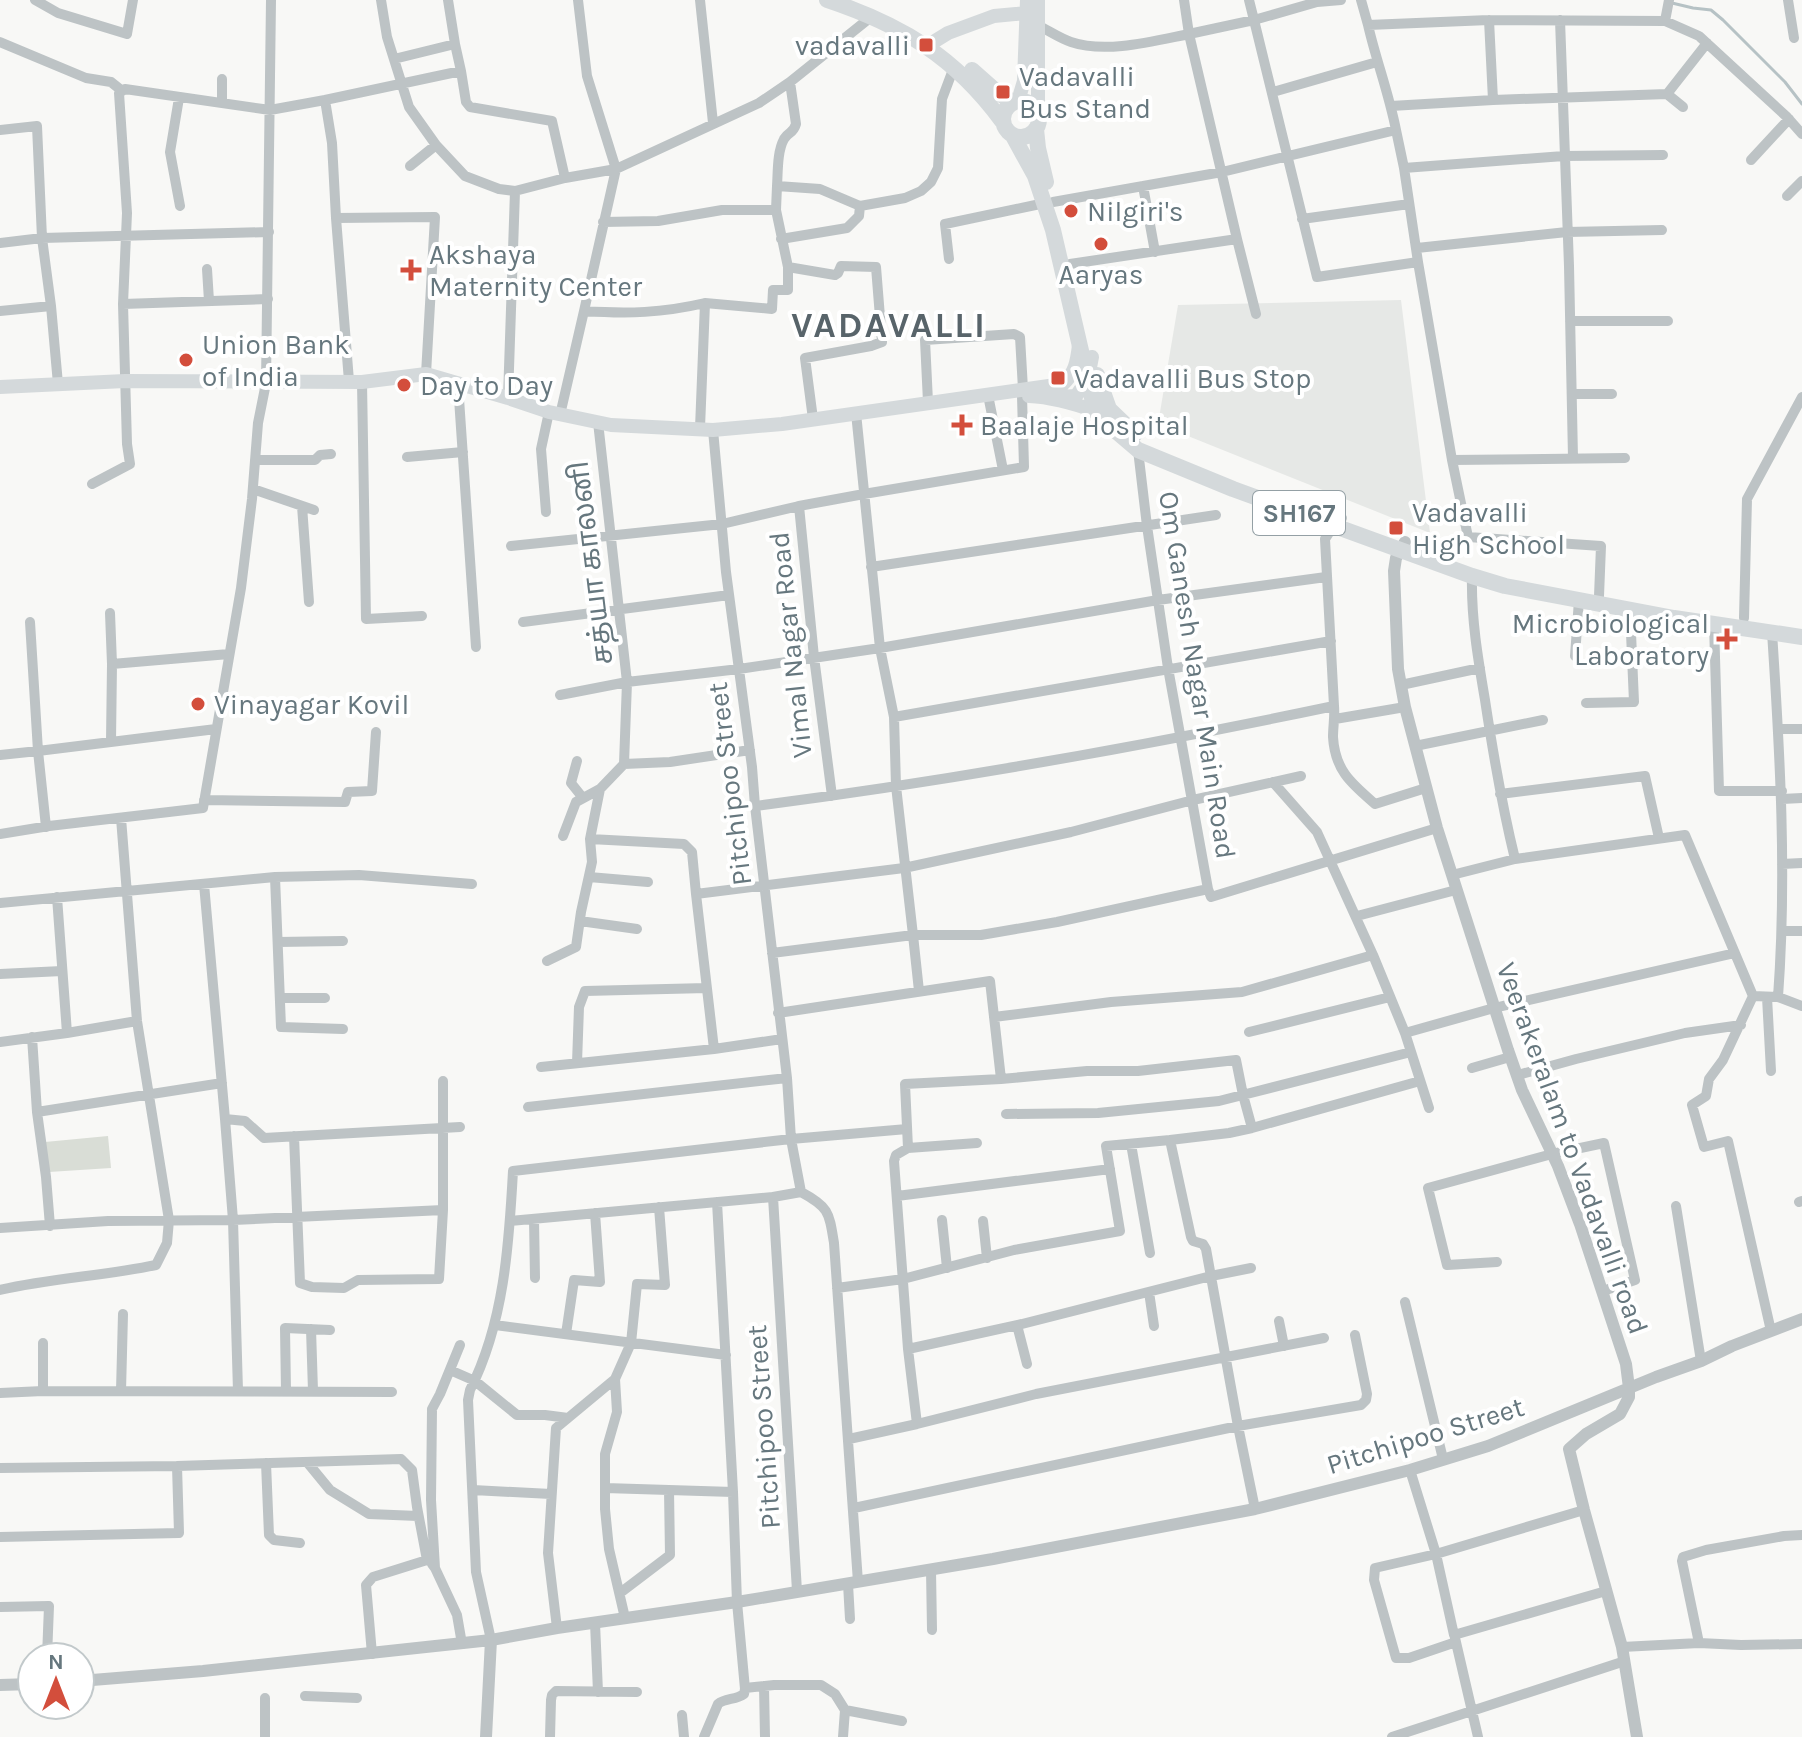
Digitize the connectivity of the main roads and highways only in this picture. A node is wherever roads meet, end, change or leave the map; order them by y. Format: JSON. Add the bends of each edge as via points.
{"nodes":[{"id":1,"x":827,"y":0,"type":"edge"},
{"id":2,"x":851,"y":0,"type":"edge"},
{"id":3,"x":1038,"y":0,"type":"edge"},
{"id":4,"x":1027,"y":6,"type":"edge"},
{"id":5,"x":932,"y":44,"type":"junction"},
{"id":6,"x":1016,"y":102,"type":"junction"},
{"id":7,"x":1002,"y":121,"type":"junction"},
{"id":8,"x":1037,"y":121,"type":"junction"},
{"id":9,"x":1013,"y":136,"type":"junction"},
{"id":10,"x":1049,"y":202,"type":"junction"},
{"id":11,"x":1079,"y":341,"type":"junction"},
{"id":12,"x":1092,"y":357,"type":"junction"},
{"id":13,"x":1063,"y":384,"type":"junction"},
{"id":14,"x":1087,"y":385,"type":"junction"},
{"id":15,"x":0,"y":387,"type":"edge"},
{"id":16,"x":1022,"y":392,"type":"junction"},
{"id":17,"x":1042,"y":397,"type":"junction"},
{"id":18,"x":1100,"y":406,"type":"junction"},
{"id":19,"x":1338,"y":522,"type":"junction"},
{"id":20,"x":1403,"y":546,"type":"junction"},
{"id":21,"x":1802,"y":626,"type":"edge"},
{"id":22,"x":1802,"y":637,"type":"edge"}],
"edges":[{"from":1,"to":5,"type":"main road"},
{"from":2,"to":5,"type":"main road","via":[[904,24]]},
{"from":3,"to":8,"type":"main road"},
{"from":4,"to":5,"type":"main road","via":[[948,33]]},
{"from":4,"to":6,"type":"main road","via":[[1024,81]]},
{"from":5,"to":6,"type":"main road","via":[[960,58],[998,93]]},
{"from":5,"to":7,"type":"main road"},
{"from":6,"to":7,"type":"main road","via":[[1005,109]]},
{"from":6,"to":8,"type":"main road","via":[[1033,105]]},
{"from":7,"to":9,"type":"main road"},
{"from":8,"to":9,"type":"main road","via":[[1033,133]]},
{"from":8,"to":10,"type":"main road","number":"SH167"},
{"from":9,"to":10,"type":"main road","number":"SH167"},
{"from":10,"to":11,"type":"main road","number":"SH167"},
{"from":10,"to":12,"type":"main road","number":"SH167"},
{"from":11,"to":13,"type":"main road","via":[[1077,362]]},
{"from":11,"to":14,"type":"main road","number":"SH167"},
{"from":12,"to":14,"type":"main road"},
{"from":12,"to":18,"type":"main road","number":"SH167"},
{"from":13,"to":14,"type":"main road"},
{"from":13,"to":16,"type":"main road"},
{"from":14,"to":17,"type":"main road","via":[[1076,396]]},
{"from":14,"to":18,"type":"main road","number":"SH167"},
{"from":15,"to":16,"type":"main road","via":[[125,381],[355,382],[426,374],[554,414],[611,425],[706,429]]},
{"from":16,"to":17,"type":"main road"},
{"from":17,"to":18,"type":"main road"},
{"from":18,"to":19,"type":"main road","number":"SH167","via":[[1153,446]]},
{"from":18,"to":19,"type":"main road","number":"SH167","via":[[1120,436],[1138,450],[1233,489]]},
{"from":19,"to":20,"type":"main road","number":"SH167"},
{"from":20,"to":21,"type":"main road","number":"SH167","via":[[1493,574],[1599,596]]},
{"from":20,"to":22,"type":"main road","number":"SH167","via":[[1505,586]]}]}
